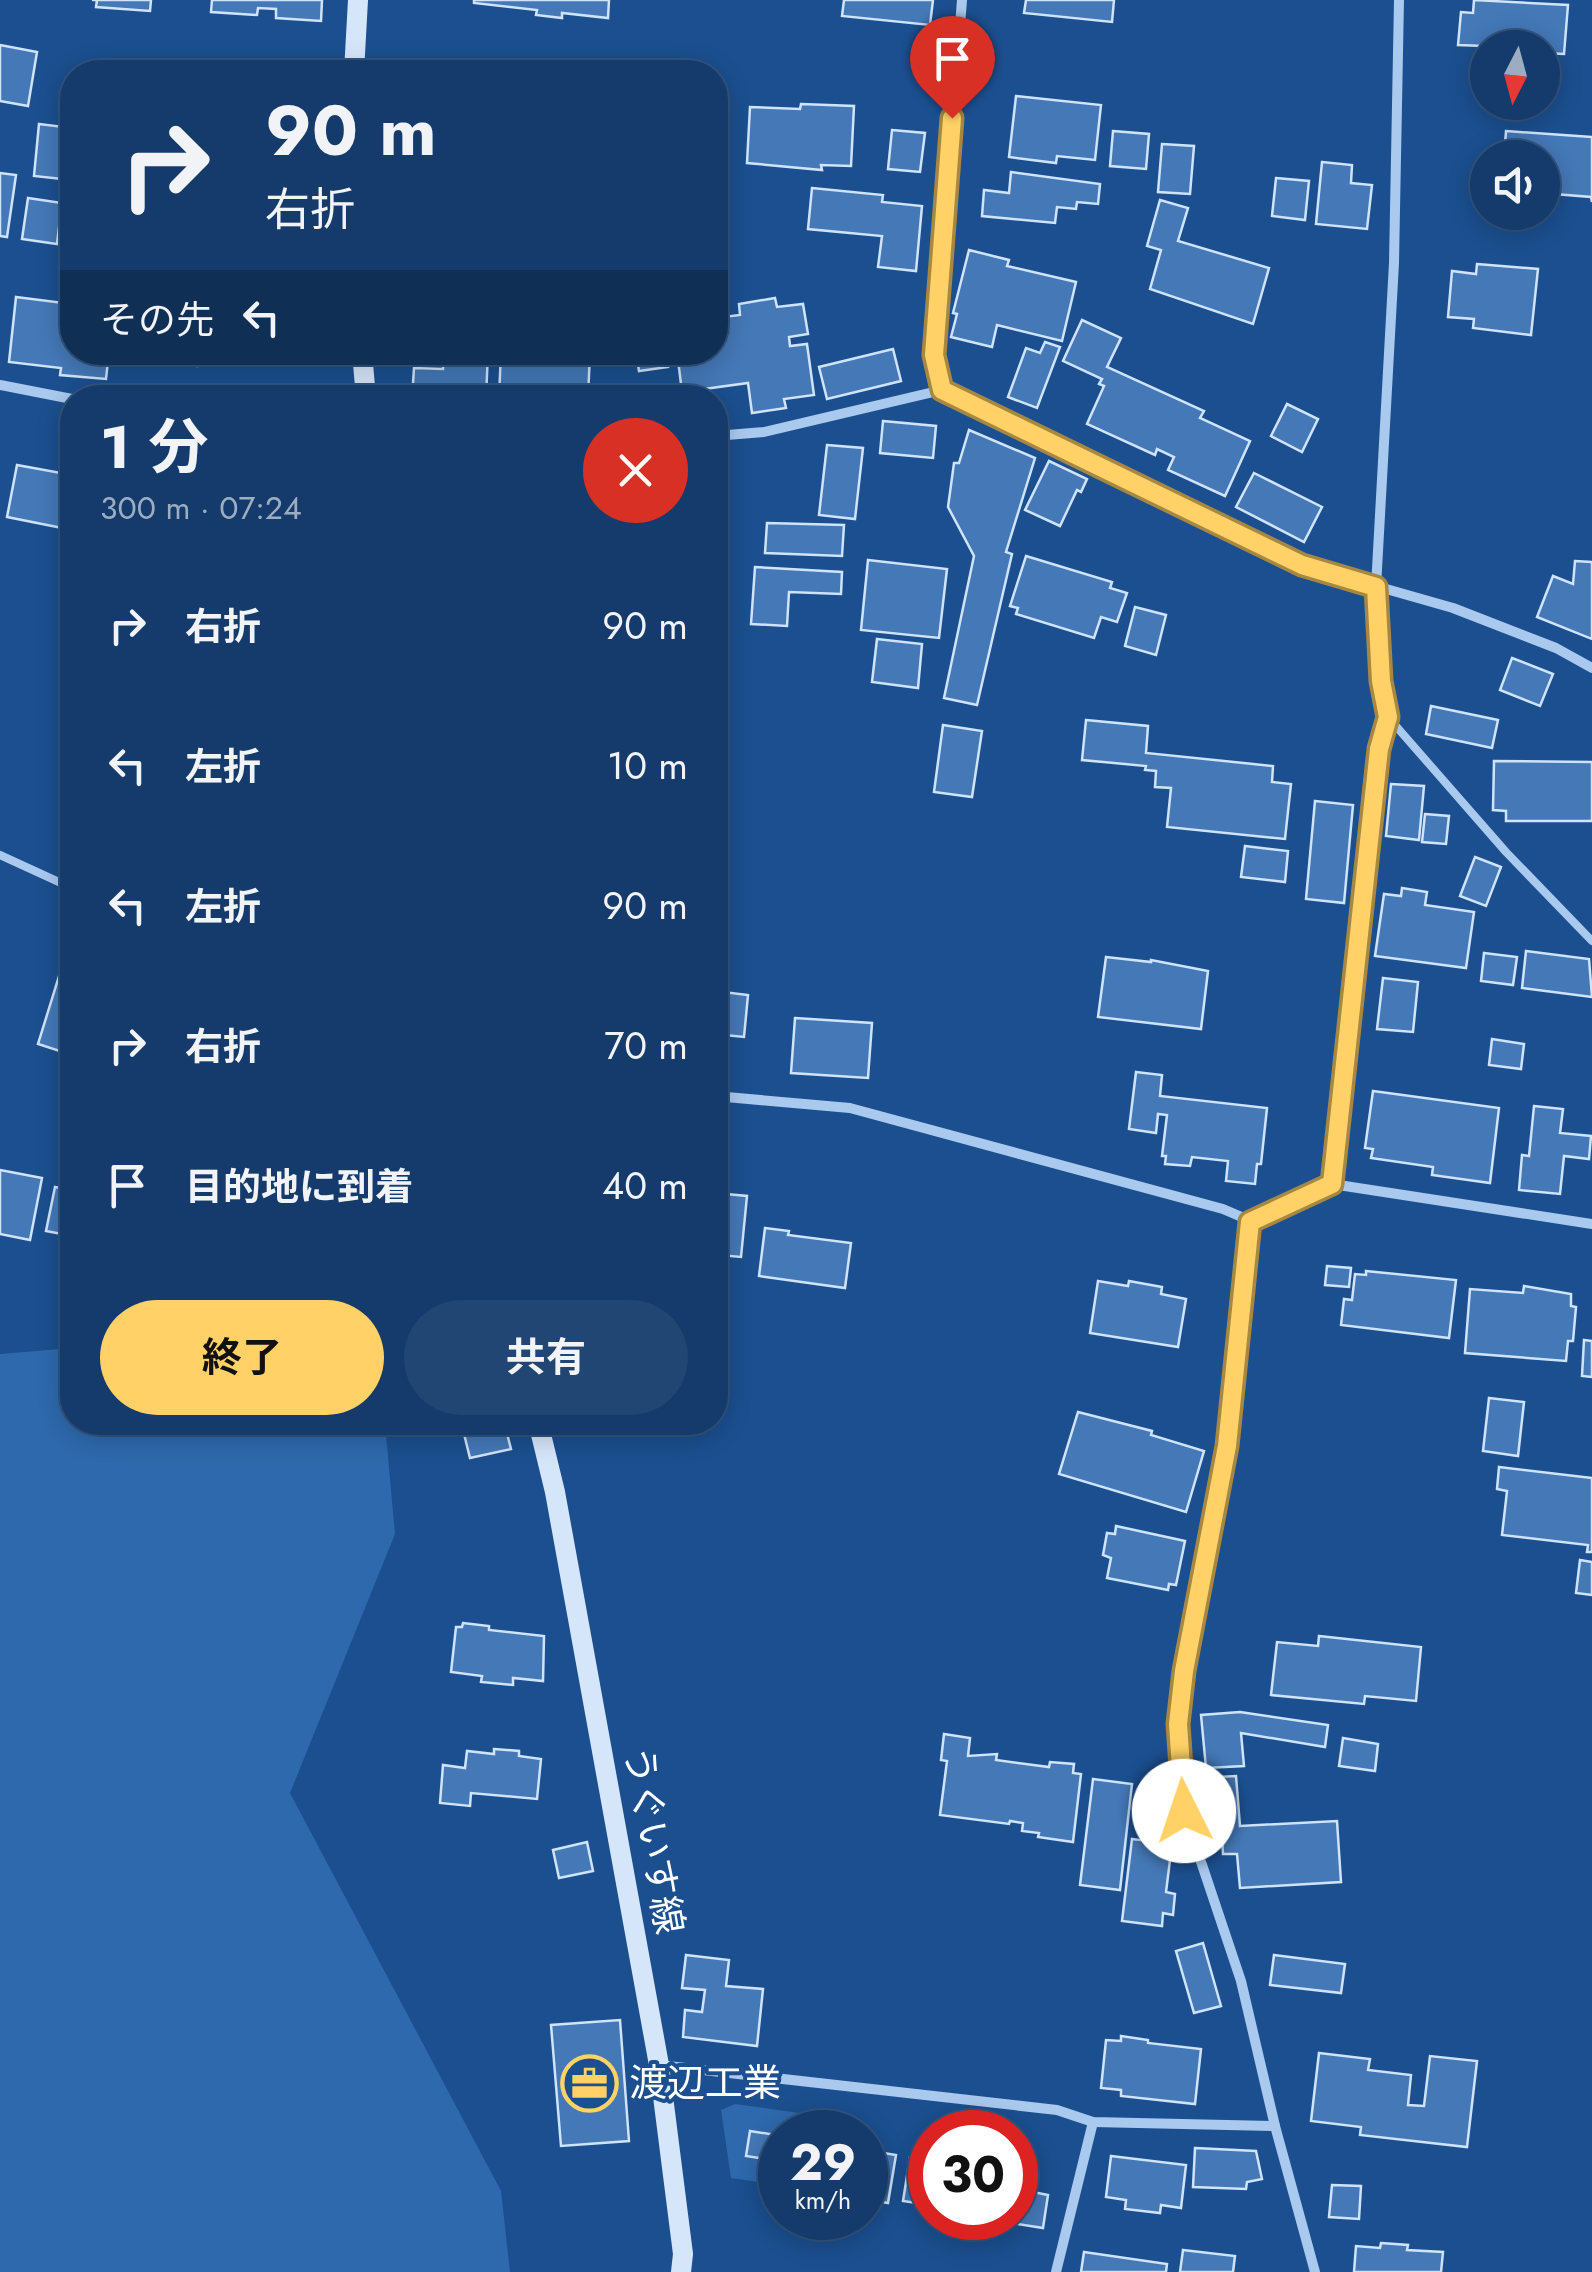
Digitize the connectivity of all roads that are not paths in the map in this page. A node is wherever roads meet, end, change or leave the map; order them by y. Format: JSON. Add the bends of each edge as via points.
{"nodes":[{"id":1,"x":358,"y":0,"type":"edge"},
{"id":2,"x":962,"y":0,"type":"edge"},
{"id":3,"x":1399,"y":0,"type":"edge"},
{"id":4,"x":355,"y":60,"type":"edge"},
{"id":5,"x":0,"y":384,"type":"edge"},
{"id":6,"x":942,"y":390,"type":"junction"},
{"id":7,"x":60,"y":396,"type":"edge"},
{"id":8,"x":728,"y":435,"type":"edge"},
{"id":9,"x":1376,"y":587,"type":"junction"},
{"id":10,"x":1592,"y":668,"type":"edge"},
{"id":11,"x":1388,"y":717,"type":"junction"},
{"id":12,"x":0,"y":855,"type":"edge"},
{"id":13,"x":60,"y":882,"type":"edge"},
{"id":14,"x":1592,"y":941,"type":"edge"},
{"id":15,"x":728,"y":1097,"type":"edge"},
{"id":16,"x":1332,"y":1184,"type":"junction"},
{"id":17,"x":1250,"y":1222,"type":"junction"},
{"id":18,"x":1592,"y":1224,"type":"edge"},
{"id":19,"x":541,"y":1435,"type":"edge"},
{"id":20,"x":659,"y":2065,"type":"junction"},
{"id":21,"x":1094,"y":2122,"type":"junction"},
{"id":22,"x":1275,"y":2126,"type":"junction"},
{"id":23,"x":681,"y":2272,"type":"edge"},
{"id":24,"x":1056,"y":2272,"type":"edge"},
{"id":25,"x":1315,"y":2272,"type":"edge"}],
"edges":[{"from":1,"to":4,"type":"street"},
{"from":2,"to":6,"type":"street","via":[[934,355]]},
{"from":3,"to":9,"type":"street","via":[[1394,262]]},
{"from":5,"to":7,"type":"street"},
{"from":6,"to":8,"type":"street"},
{"from":6,"to":9,"type":"street","via":[[1302,565]]},
{"from":9,"to":10,"type":"street","via":[[1453,608]]},
{"from":9,"to":11,"type":"street"},
{"from":11,"to":14,"type":"lane"},
{"from":11,"to":16,"type":"street","via":[[1379,749]]},
{"from":12,"to":13,"type":"lane"},
{"from":15,"to":17,"type":"street","via":[[850,1108]]},
{"from":16,"to":17,"type":"street"},
{"from":16,"to":18,"type":"street"},
{"from":17,"to":22,"type":"street","via":[[1227,1446],[1178,1724],[1184,1811],[1241,1981]]},
{"from":19,"to":20,"type":"street","name":"うぐいす線"},
{"from":20,"to":21,"type":"street","via":[[1058,2110]]},
{"from":20,"to":23,"type":"street","name":"うぐいす線"},
{"from":21,"to":22,"type":"street"},
{"from":21,"to":24,"type":"street"},
{"from":22,"to":25,"type":"street"}]}
